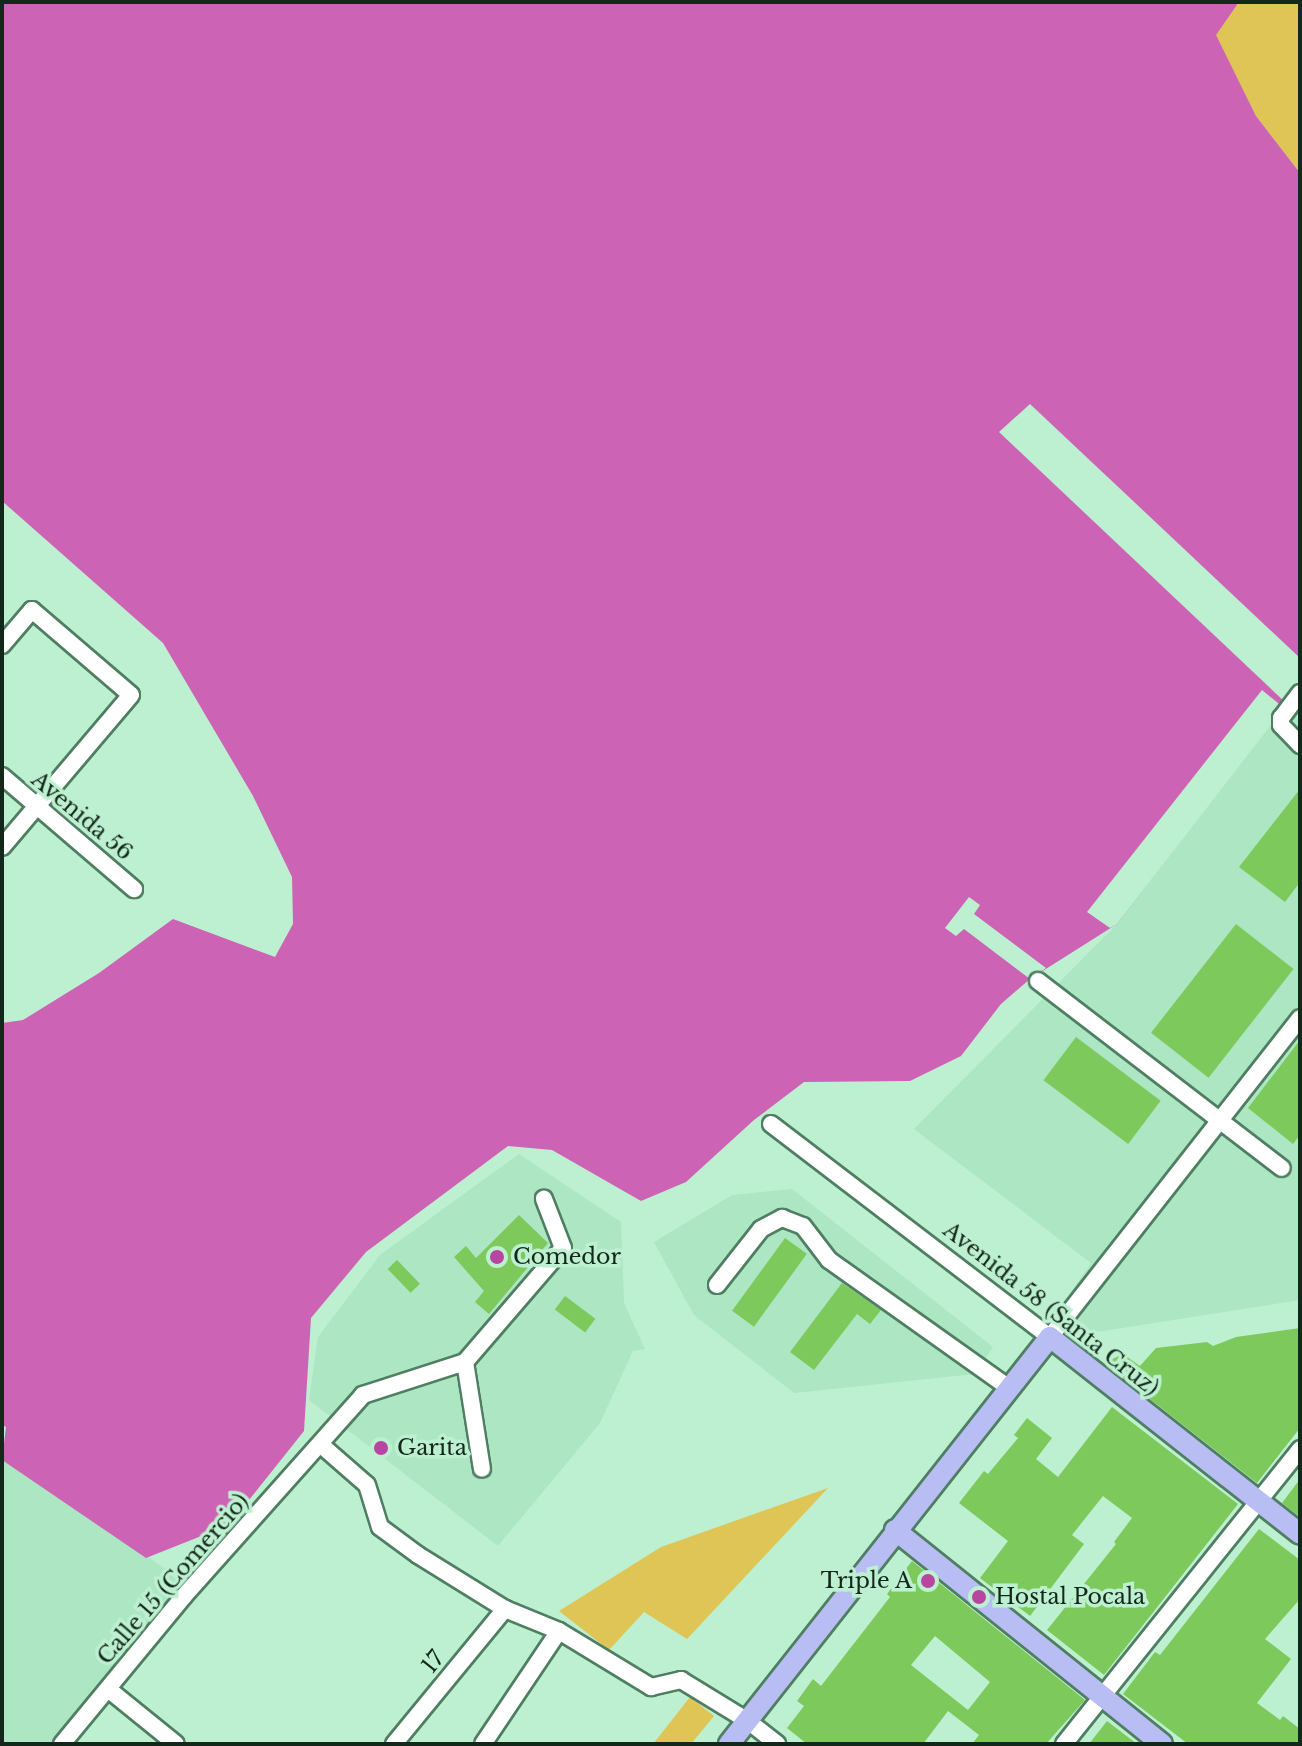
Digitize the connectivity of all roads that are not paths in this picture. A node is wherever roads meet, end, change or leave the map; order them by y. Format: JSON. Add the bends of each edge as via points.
{"nodes":[{"id":1,"x":2,"y":645,"type":"edge"},
{"id":2,"x":1300,"y":693,"type":"edge"},
{"id":3,"x":1300,"y":745,"type":"edge"},
{"id":4,"x":2,"y":776,"type":"edge"},
{"id":5,"x":37,"y":806,"type":"junction"},
{"id":6,"x":2,"y":847,"type":"edge"},
{"id":7,"x":134,"y":889,"type":"dead end"},
{"id":8,"x":1038,"y":981,"type":"dead end"},
{"id":9,"x":1300,"y":1018,"type":"edge"},
{"id":10,"x":1221,"y":1121,"type":"junction"},
{"id":11,"x":771,"y":1124,"type":"dead end"},
{"id":12,"x":1282,"y":1168,"type":"dead end"},
{"id":13,"x":544,"y":1199,"type":"dead end"},
{"id":14,"x":717,"y":1285,"type":"dead end"},
{"id":15,"x":1050,"y":1337,"type":"junction"},
{"id":16,"x":465,"y":1362,"type":"junction"},
{"id":17,"x":1009,"y":1388,"type":"junction"},
{"id":18,"x":320,"y":1444,"type":"junction"},
{"id":19,"x":1300,"y":1449,"type":"edge"},
{"id":20,"x":482,"y":1469,"type":"dead end"},
{"id":21,"x":1258,"y":1501,"type":"junction"},
{"id":22,"x":895,"y":1530,"type":"junction"},
{"id":23,"x":1300,"y":1534,"type":"edge"},
{"id":24,"x":505,"y":1609,"type":"junction"},
{"id":25,"x":559,"y":1631,"type":"junction"},
{"id":26,"x":108,"y":1689,"type":"junction"},
{"id":27,"x":1102,"y":1697,"type":"junction"},
{"id":28,"x":748,"y":1721,"type":"junction"},
{"id":29,"x":62,"y":1744,"type":"edge"},
{"id":30,"x":176,"y":1744,"type":"edge"},
{"id":31,"x":394,"y":1744,"type":"edge"},
{"id":32,"x":483,"y":1744,"type":"edge"},
{"id":33,"x":729,"y":1744,"type":"edge"},
{"id":34,"x":777,"y":1744,"type":"edge"},
{"id":35,"x":1064,"y":1744,"type":"edge"},
{"id":36,"x":1162,"y":1744,"type":"edge"}],
"edges":[{"from":1,"to":5,"type":"street","via":[[32,610],[131,695]]},
{"from":2,"to":3,"type":"street","via":[[1281,718],[1281,725]]},
{"from":4,"to":5,"type":"street","name":"Avenida 56"},
{"from":5,"to":6,"type":"street"},
{"from":5,"to":7,"type":"street","name":"Avenida 56"},
{"from":8,"to":10,"type":"street"},
{"from":9,"to":10,"type":"street"},
{"from":10,"to":12,"type":"street"},
{"from":10,"to":15,"type":"street"},
{"from":11,"to":15,"type":"street","name":"Avenida 58 (Santa Cruz)"},
{"from":13,"to":16,"type":"street","via":[[563,1248]]},
{"from":14,"to":17,"type":"street","via":[[761,1229],[782,1218],[803,1226],[829,1260]]},
{"from":15,"to":17,"type":"main road"},
{"from":15,"to":21,"type":"main road","name":"Avenida 58 (Santa Cruz)"},
{"from":16,"to":18,"type":"street","name":"Calle 15 (Comercio)","via":[[363,1395]]},
{"from":16,"to":20,"type":"street"},
{"from":17,"to":22,"type":"main road"},
{"from":18,"to":24,"type":"street","via":[[367,1485],[380,1527]]},
{"from":18,"to":26,"type":"street","name":"Calle 15 (Comercio)"},
{"from":19,"to":21,"type":"street"},
{"from":21,"to":23,"type":"main road","name":"Avenida 58 (Santa Cruz)"},
{"from":21,"to":27,"type":"street"},
{"from":22,"to":27,"type":"main road"},
{"from":22,"to":28,"type":"main road"},
{"from":24,"to":25,"type":"street"},
{"from":24,"to":31,"type":"street","name":"17"},
{"from":25,"to":28,"type":"street","via":[[651,1687],[681,1680]]},
{"from":25,"to":32,"type":"street"},
{"from":26,"to":29,"type":"street","name":"Calle 15 (Comercio)"},
{"from":26,"to":30,"type":"street"},
{"from":27,"to":35,"type":"street"},
{"from":27,"to":36,"type":"main road"},
{"from":28,"to":33,"type":"main road"},
{"from":28,"to":34,"type":"street"}]}
